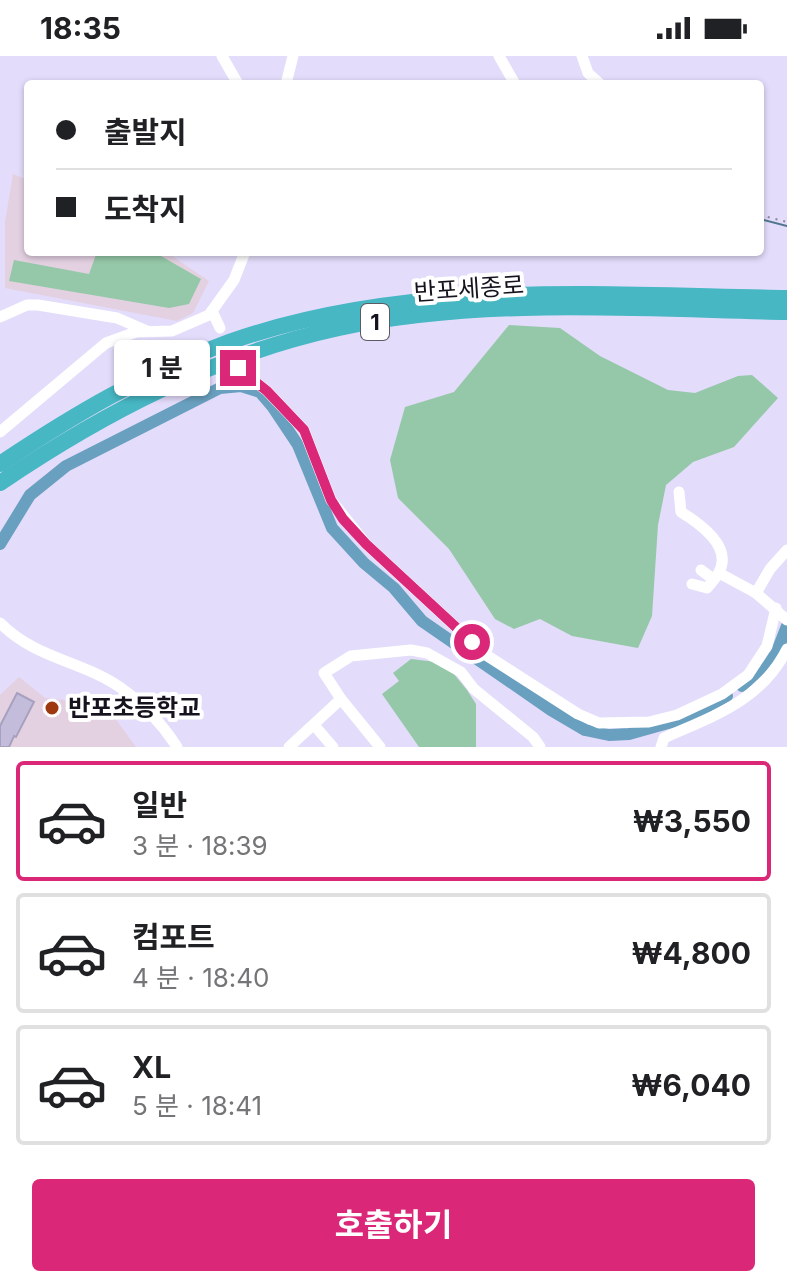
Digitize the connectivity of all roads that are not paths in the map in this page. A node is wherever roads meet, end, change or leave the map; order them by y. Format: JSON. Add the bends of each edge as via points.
{"nodes":[{"id":1,"x":222,"y":56,"type":"edge"},
{"id":2,"x":293,"y":56,"type":"edge"},
{"id":3,"x":499,"y":56,"type":"edge"},
{"id":4,"x":582,"y":56,"type":"edge"},
{"id":5,"x":236,"y":80,"type":"edge"},
{"id":6,"x":287,"y":80,"type":"edge"},
{"id":7,"x":513,"y":80,"type":"edge"},
{"id":8,"x":596,"y":80,"type":"edge"},
{"id":9,"x":243,"y":256,"type":"edge"},
{"id":10,"x":787,"y":298,"type":"edge"},
{"id":11,"x":212,"y":311,"type":"junction"},
{"id":12,"x":787,"y":312,"type":"edge"},
{"id":13,"x":0,"y":317,"type":"edge"},
{"id":14,"x":220,"y":328,"type":"dead end"},
{"id":15,"x":147,"y":332,"type":"junction"},
{"id":16,"x":238,"y":368,"type":"dead end"},
{"id":17,"x":0,"y":432,"type":"edge"},
{"id":18,"x":0,"y":464,"type":"edge"},
{"id":19,"x":0,"y":483,"type":"edge"},
{"id":20,"x":679,"y":492,"type":"dead end"},
{"id":21,"x":787,"y":550,"type":"edge"},
{"id":22,"x":701,"y":570,"type":"dead end"},
{"id":23,"x":716,"y":576,"type":"junction"},
{"id":24,"x":692,"y":584,"type":"dead end"},
{"id":25,"x":756,"y":593,"type":"junction"},
{"id":26,"x":781,"y":614,"type":"edge"},
{"id":27,"x":0,"y":623,"type":"edge"},
{"id":28,"x":787,"y":649,"type":"edge"},
{"id":29,"x":341,"y":699,"type":"junction"},
{"id":30,"x":314,"y":725,"type":"junction"},
{"id":31,"x":177,"y":747,"type":"edge"},
{"id":32,"x":289,"y":747,"type":"edge"},
{"id":33,"x":333,"y":747,"type":"edge"},
{"id":34,"x":380,"y":747,"type":"edge"},
{"id":35,"x":540,"y":747,"type":"edge"},
{"id":36,"x":661,"y":747,"type":"edge"}],
"edges":[{"from":1,"to":5,"type":"street"},
{"from":2,"to":6,"type":"street"},
{"from":3,"to":7,"type":"street"},
{"from":4,"to":8,"type":"street"},
{"from":9,"to":11,"type":"street"},
{"from":10,"to":18,"type":"highway","name":"반포세종로","number":"1","via":[[501,295],[395,304],[326,317],[230,342],[174,364],[63,421]]},
{"from":11,"to":14,"type":"street"},
{"from":11,"to":15,"type":"street","via":[[172,331]]},
{"from":12,"to":19,"type":"highway","name":"반포세종로","number":"1","via":[[501,309],[340,328],[232,359],[139,398],[70,435]]},
{"from":13,"to":15,"type":"street","via":[[38,305],[117,318]]},
{"from":15,"to":17,"type":"street","via":[[106,343]]},
{"from":16,"to":26,"type":"street","via":[[304,430],[331,500],[366,544],[486,655],[578,714],[599,723],[649,722],[722,694],[748,675]]},
{"from":20,"to":23,"type":"street","via":[[681,512],[719,544]]},
{"from":21,"to":25,"type":"street"},
{"from":22,"to":23,"type":"street"},
{"from":23,"to":24,"type":"street","via":[[707,588]]},
{"from":23,"to":25,"type":"street"},
{"from":25,"to":26,"type":"street"},
{"from":27,"to":31,"type":"street","via":[[28,647],[120,687]]},
{"from":28,"to":36,"type":"street","via":[[747,697],[718,716],[664,738]]},
{"from":29,"to":30,"type":"street"},
{"from":29,"to":34,"type":"street"},
{"from":29,"to":35,"type":"street","via":[[324,673],[344,658],[377,652],[427,653],[461,672]]},
{"from":30,"to":32,"type":"street"},
{"from":30,"to":33,"type":"street"}]}
